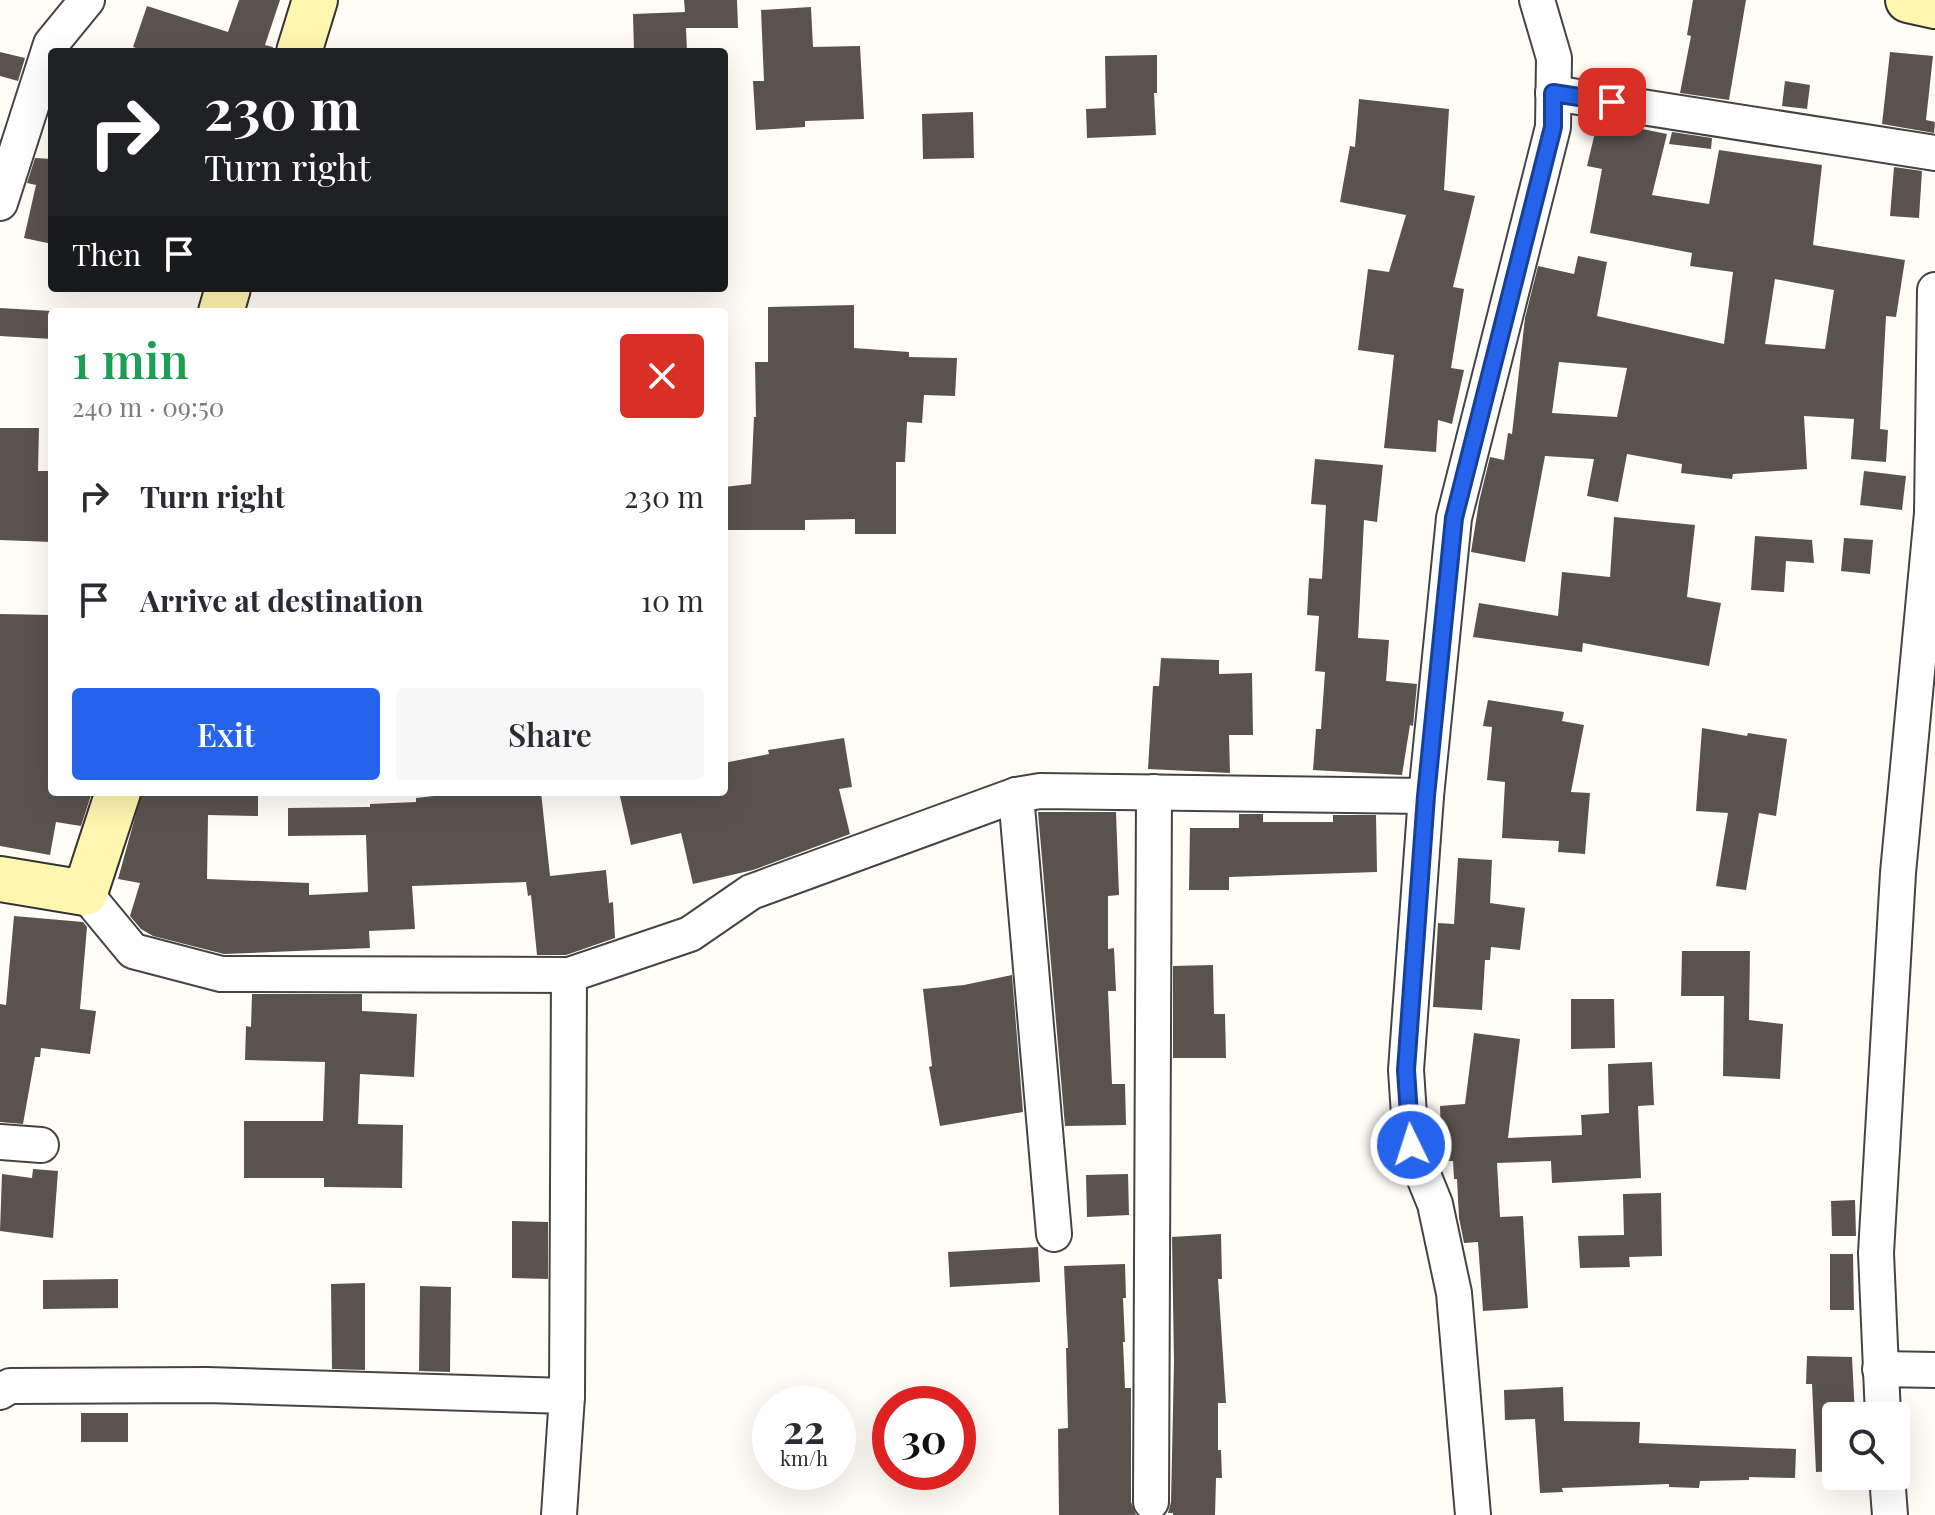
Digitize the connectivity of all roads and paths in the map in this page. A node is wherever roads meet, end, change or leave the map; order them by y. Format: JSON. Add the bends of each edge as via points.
{"nodes":[{"id":1,"x":87,"y":0,"type":"edge"},
{"id":2,"x":315,"y":0,"type":"edge"},
{"id":3,"x":1537,"y":0,"type":"edge"},
{"id":4,"x":1908,"y":0,"type":"edge"},
{"id":5,"x":1935,"y":6,"type":"edge"},
{"id":6,"x":50,"y":48,"type":"edge"},
{"id":7,"x":300,"y":48,"type":"edge"},
{"id":8,"x":48,"y":53,"type":"edge"},
{"id":9,"x":1553,"y":93,"type":"junction"},
{"id":10,"x":1935,"y":153,"type":"edge"},
{"id":11,"x":0,"y":203,"type":"edge"},
{"id":12,"x":1935,"y":290,"type":"edge"},
{"id":13,"x":1154,"y":792,"type":"junction"},
{"id":14,"x":1016,"y":795,"type":"junction"},
{"id":15,"x":117,"y":796,"type":"edge"},
{"id":16,"x":1426,"y":796,"type":"junction"},
{"id":17,"x":0,"y":879,"type":"edge"},
{"id":18,"x":85,"y":893,"type":"junction"},
{"id":19,"x":569,"y":975,"type":"junction"},
{"id":20,"x":0,"y":1142,"type":"edge"},
{"id":21,"x":41,"y":1145,"type":"dead end"},
{"id":22,"x":1054,"y":1234,"type":"dead end"},
{"id":23,"x":1880,"y":1369,"type":"junction"},
{"id":24,"x":1935,"y":1370,"type":"edge"},
{"id":25,"x":0,"y":1392,"type":"edge"},
{"id":26,"x":567,"y":1396,"type":"junction"},
{"id":27,"x":1882,"y":1402,"type":"edge"},
{"id":28,"x":1888,"y":1490,"type":"edge"},
{"id":29,"x":1151,"y":1502,"type":"dead end"},
{"id":30,"x":559,"y":1515,"type":"edge"},
{"id":31,"x":1473,"y":1515,"type":"edge"},
{"id":32,"x":1890,"y":1515,"type":"edge"}],
"edges":[{"from":1,"to":6,"type":"street"},
{"from":2,"to":7,"type":"street"},
{"from":3,"to":9,"type":"street","via":[[1554,58]]},
{"from":4,"to":5,"type":"street"},
{"from":8,"to":11,"type":"street"},
{"from":9,"to":10,"type":"street"},
{"from":9,"to":16,"type":"street","via":[[1553,127],[1454,518]]},
{"from":12,"to":23,"type":"street","via":[[1932,513],[1898,873],[1876,1253]]},
{"from":13,"to":14,"type":"street"},
{"from":13,"to":16,"type":"street"},
{"from":13,"to":29,"type":"street"},
{"from":14,"to":19,"type":"street","via":[[751,892],[690,934]]},
{"from":14,"to":22,"type":"street"},
{"from":15,"to":18,"type":"street"},
{"from":16,"to":31,"type":"street","via":[[1406,1070],[1411,1145],[1435,1204],[1454,1293]]},
{"from":17,"to":18,"type":"street"},
{"from":18,"to":19,"type":"street","via":[[133,951],[221,974]]},
{"from":19,"to":26,"type":"street"},
{"from":20,"to":21,"type":"street"},
{"from":23,"to":24,"type":"street"},
{"from":23,"to":27,"type":"street"},
{"from":25,"to":26,"type":"street","via":[[10,1386],[207,1385]]},
{"from":26,"to":30,"type":"street"},
{"from":28,"to":32,"type":"street"}]}
